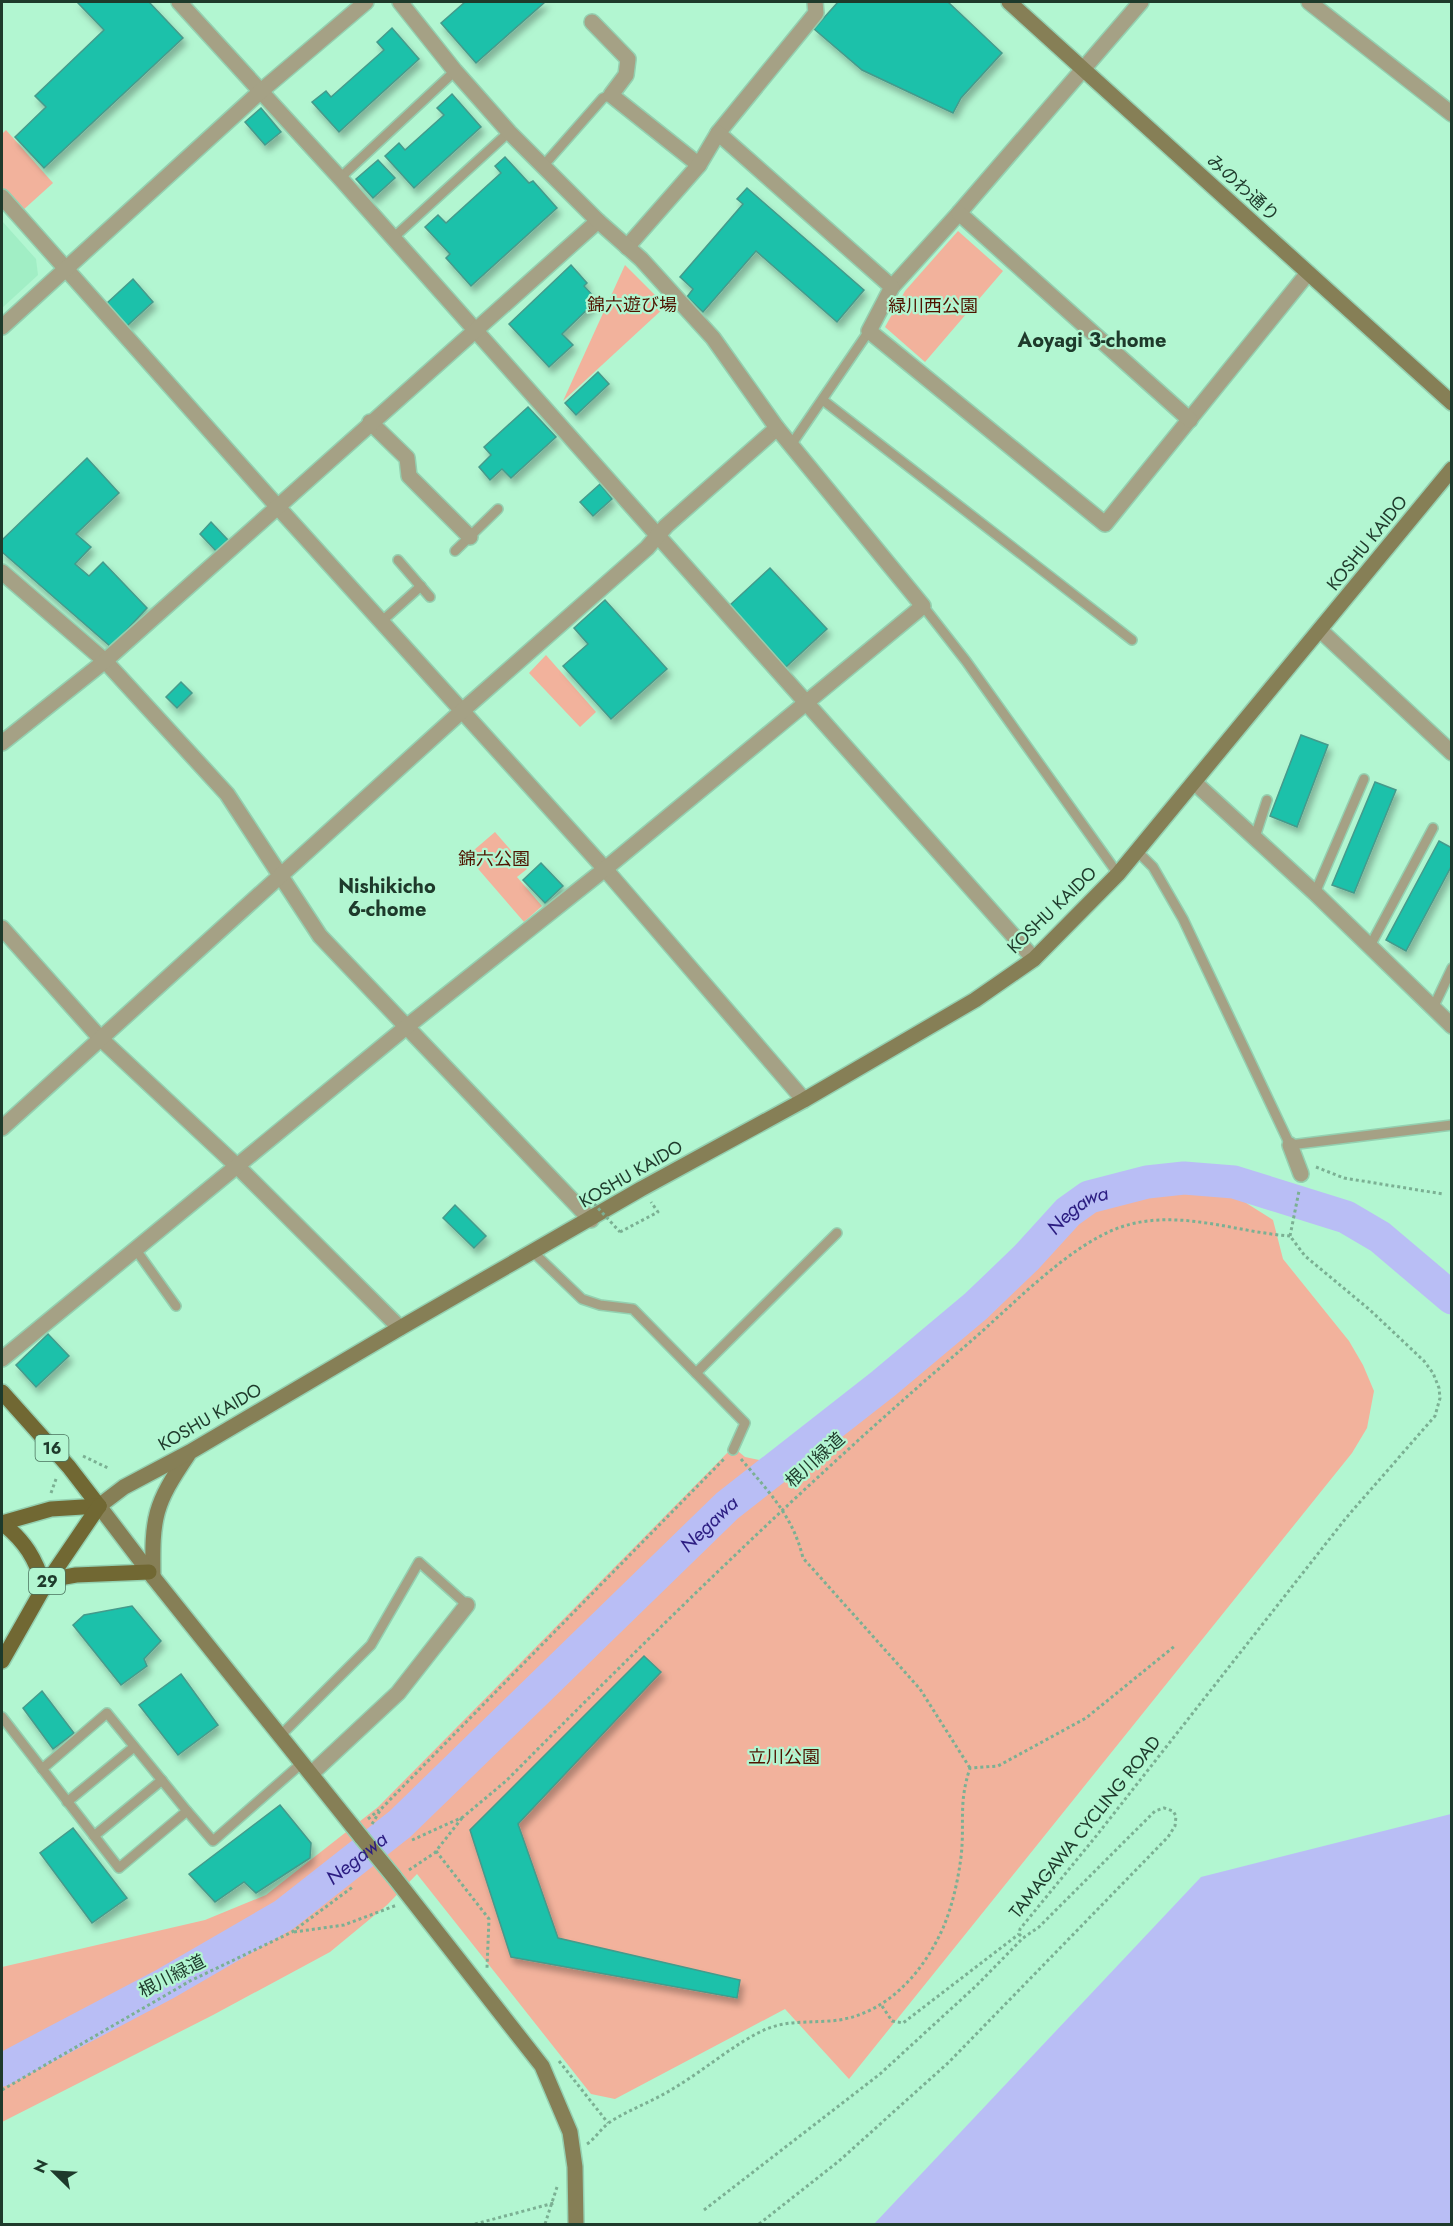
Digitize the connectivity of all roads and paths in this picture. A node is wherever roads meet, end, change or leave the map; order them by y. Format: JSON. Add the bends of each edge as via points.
{"nodes":[{"id":1,"x":179,"y":2,"type":"edge"},
{"id":2,"x":366,"y":2,"type":"edge"},
{"id":3,"x":400,"y":2,"type":"edge"},
{"id":4,"x":815,"y":2,"type":"edge"},
{"id":5,"x":1009,"y":2,"type":"edge"},
{"id":6,"x":1141,"y":2,"type":"edge"},
{"id":7,"x":1309,"y":2,"type":"edge"},
{"id":8,"x":592,"y":22,"type":"dead end"},
{"id":9,"x":1082,"y":68,"type":"junction"},
{"id":10,"x":455,"y":71,"type":"junction"},
{"id":11,"x":261,"y":91,"type":"junction"},
{"id":12,"x":611,"y":95,"type":"junction"},
{"id":13,"x":1449,"y":106,"type":"edge"},
{"id":14,"x":509,"y":132,"type":"junction"},
{"id":15,"x":718,"y":133,"type":"junction"},
{"id":16,"x":544,"y":165,"type":"junction"},
{"id":17,"x":699,"y":165,"type":"junction"},
{"id":18,"x":340,"y":178,"type":"junction"},
{"id":19,"x":2,"y":196,"type":"edge"},
{"id":20,"x":959,"y":213,"type":"junction"},
{"id":21,"x":598,"y":221,"type":"junction"},
{"id":22,"x":392,"y":239,"type":"junction"},
{"id":23,"x":627,"y":247,"type":"junction"},
{"id":24,"x":66,"y":267,"type":"junction"},
{"id":25,"x":1308,"y":273,"type":"junction"},
{"id":26,"x":892,"y":287,"type":"junction"},
{"id":27,"x":2,"y":327,"type":"edge"},
{"id":28,"x":473,"y":330,"type":"junction"},
{"id":29,"x":869,"y":331,"type":"junction"},
{"id":30,"x":824,"y":401,"type":"junction"},
{"id":31,"x":1452,"y":403,"type":"edge"},
{"id":32,"x":1190,"y":420,"type":"junction"},
{"id":33,"x":370,"y":422,"type":"junction"},
{"id":34,"x":777,"y":428,"type":"junction"},
{"id":35,"x":791,"y":445,"type":"junction"},
{"id":36,"x":1452,"y":469,"type":"edge"},
{"id":37,"x":276,"y":506,"type":"junction"},
{"id":38,"x":498,"y":509,"type":"dead end"},
{"id":39,"x":657,"y":536,"type":"junction"},
{"id":40,"x":470,"y":537,"type":"junction"},
{"id":41,"x":455,"y":551,"type":"dead end"},
{"id":42,"x":398,"y":560,"type":"dead end"},
{"id":43,"x":2,"y":572,"type":"edge"},
{"id":44,"x":420,"y":586,"type":"junction"},
{"id":45,"x":430,"y":597,"type":"dead end"},
{"id":46,"x":923,"y":606,"type":"junction"},
{"id":47,"x":381,"y":622,"type":"junction"},
{"id":48,"x":1321,"y":630,"type":"junction"},
{"id":49,"x":1132,"y":640,"type":"dead end"},
{"id":50,"x":105,"y":660,"type":"junction"},
{"id":51,"x":806,"y":702,"type":"junction"},
{"id":52,"x":462,"y":711,"type":"junction"},
{"id":53,"x":2,"y":743,"type":"edge"},
{"id":54,"x":1452,"y":753,"type":"edge"},
{"id":55,"x":1364,"y":779,"type":"dead end"},
{"id":56,"x":1194,"y":782,"type":"junction"},
{"id":57,"x":1267,"y":800,"type":"dead end"},
{"id":58,"x":1433,"y":828,"type":"dead end"},
{"id":59,"x":1255,"y":837,"type":"junction"},
{"id":60,"x":1137,"y":851,"type":"junction"},
{"id":61,"x":605,"y":869,"type":"junction"},
{"id":62,"x":1118,"y":874,"type":"junction"},
{"id":63,"x":280,"y":875,"type":"junction"},
{"id":64,"x":1316,"y":893,"type":"junction"},
{"id":65,"x":2,"y":928,"type":"edge"},
{"id":66,"x":1370,"y":946,"type":"junction"},
{"id":67,"x":1034,"y":959,"type":"junction"},
{"id":68,"x":1452,"y":968,"type":"edge"},
{"id":69,"x":1433,"y":1008,"type":"junction"},
{"id":70,"x":1452,"y":1026,"type":"edge"},
{"id":71,"x":405,"y":1028,"type":"junction"},
{"id":72,"x":101,"y":1039,"type":"junction"},
{"id":73,"x":804,"y":1100,"type":"junction"},
{"id":74,"x":1452,"y":1125,"type":"edge"},
{"id":75,"x":2,"y":1128,"type":"edge"},
{"id":76,"x":1290,"y":1145,"type":"junction"},
{"id":77,"x":238,"y":1167,"type":"junction"},
{"id":78,"x":1300,"y":1173,"type":"junction"},
{"id":79,"x":1443,"y":1194,"type":"dead end"},
{"id":80,"x":586,"y":1195,"type":"dead end"},
{"id":81,"x":658,"y":1212,"type":"dead end"},
{"id":82,"x":591,"y":1220,"type":"junction"},
{"id":83,"x":837,"y":1233,"type":"dead end"},
{"id":84,"x":1290,"y":1236,"type":"junction"},
{"id":85,"x":136,"y":1250,"type":"junction"},
{"id":86,"x":533,"y":1252,"type":"junction"},
{"id":87,"x":176,"y":1306,"type":"dead end"},
{"id":88,"x":400,"y":1328,"type":"junction"},
{"id":89,"x":2,"y":1359,"type":"edge"},
{"id":90,"x":696,"y":1373,"type":"junction"},
{"id":91,"x":2,"y":1392,"type":"edge"},
{"id":92,"x":733,"y":1450,"type":"joint"},
{"id":93,"x":190,"y":1452,"type":"junction"},
{"id":94,"x":83,"y":1456,"type":"dead end"},
{"id":95,"x":742,"y":1460,"type":"dead end"},
{"id":96,"x":110,"y":1469,"type":"dead end"},
{"id":97,"x":56,"y":1479,"type":"dead end"},
{"id":98,"x":48,"y":1500,"type":"dead end"},
{"id":99,"x":99,"y":1506,"type":"junction"},
{"id":100,"x":782,"y":1508,"type":"junction"},
{"id":101,"x":2,"y":1523,"type":"edge"},
{"id":102,"x":151,"y":1574,"type":"junction"},
{"id":103,"x":46,"y":1584,"type":"junction"},
{"id":104,"x":467,"y":1605,"type":"joint"},
{"id":105,"x":1176,"y":1645,"type":"dead end"},
{"id":106,"x":2,"y":1661,"type":"edge"},
{"id":107,"x":2,"y":1717,"type":"edge"},
{"id":108,"x":280,"y":1736,"type":"junction"},
{"id":109,"x":134,"y":1747,"type":"junction"},
{"id":110,"x":307,"y":1768,"type":"junction"},
{"id":111,"x":970,"y":1768,"type":"junction"},
{"id":112,"x":42,"y":1769,"type":"junction"},
{"id":113,"x":162,"y":1780,"type":"junction"},
{"id":114,"x":67,"y":1802,"type":"junction"},
{"id":115,"x":381,"y":1809,"type":"junction"},
{"id":116,"x":187,"y":1811,"type":"junction"},
{"id":117,"x":463,"y":1817,"type":"junction"},
{"id":118,"x":368,"y":1818,"type":"dead end"},
{"id":119,"x":372,"y":1824,"type":"dead end"},
{"id":120,"x":94,"y":1836,"type":"junction"},
{"id":121,"x":412,"y":1840,"type":"dead end"},
{"id":122,"x":436,"y":1851,"type":"junction"},
{"id":123,"x":401,"y":1874,"type":"junction"},
{"id":124,"x":354,"y":1886,"type":"dead end"},
{"id":125,"x":410,"y":1900,"type":"junction"},
{"id":126,"x":292,"y":1932,"type":"junction"},
{"id":127,"x":1019,"y":1934,"type":"junction"},
{"id":128,"x":1023,"y":1938,"type":"junction"},
{"id":129,"x":487,"y":1968,"type":"dead end"},
{"id":130,"x":882,"y":2006,"type":"junction"},
{"id":131,"x":2,"y":2090,"type":"edge"},
{"id":132,"x":598,"y":2136,"type":"dead end"},
{"id":133,"x":705,"y":2210,"type":"dead end"},
{"id":134,"x":475,"y":2224,"type":"edge"},
{"id":135,"x":545,"y":2224,"type":"edge"},
{"id":136,"x":576,"y":2224,"type":"edge"},
{"id":137,"x":759,"y":2224,"type":"edge"}],
"edges":[{"from":1,"to":11,"type":"street"},
{"from":2,"to":11,"type":"street"},
{"from":3,"to":10,"type":"street"},
{"from":4,"to":15,"type":"street","via":[[816,13]]},
{"from":5,"to":9,"type":"main road","name":"みのわ通り"},
{"from":6,"to":9,"type":"street"},
{"from":7,"to":13,"type":"street"},
{"from":8,"to":12,"type":"street","via":[[628,59],[626,75]]},
{"from":9,"to":20,"type":"street"},
{"from":9,"to":25,"type":"main road","name":"みのわ通り"},
{"from":10,"to":14,"type":"street"},
{"from":10,"to":18,"type":"lane"},
{"from":11,"to":18,"type":"street"},
{"from":11,"to":24,"type":"street"},
{"from":12,"to":16,"type":"lane","via":[[603,98]]},
{"from":12,"to":17,"type":"street"},
{"from":14,"to":16,"type":"street"},
{"from":14,"to":22,"type":"lane"},
{"from":15,"to":17,"type":"street"},
{"from":15,"to":26,"type":"street"},
{"from":16,"to":21,"type":"street"},
{"from":17,"to":23,"type":"street"},
{"from":18,"to":22,"type":"street"},
{"from":19,"to":24,"type":"street"},
{"from":20,"to":26,"type":"street"},
{"from":20,"to":32,"type":"street"},
{"from":21,"to":23,"type":"street"},
{"from":21,"to":28,"type":"street"},
{"from":22,"to":28,"type":"street"},
{"from":23,"to":34,"type":"street","via":[[713,338]]},
{"from":24,"to":27,"type":"street"},
{"from":24,"to":37,"type":"street"},
{"from":25,"to":31,"type":"main road","name":"みのわ通り"},
{"from":25,"to":32,"type":"street"},
{"from":26,"to":29,"type":"street"},
{"from":28,"to":33,"type":"street"},
{"from":28,"to":39,"type":"street"},
{"from":29,"to":30,"type":"lane"},
{"from":29,"to":32,"type":"street","via":[[1105,524]]},
{"from":30,"to":35,"type":"lane"},
{"from":30,"to":49,"type":"lane"},
{"from":33,"to":37,"type":"street"},
{"from":33,"to":40,"type":"street","via":[[406,458],[409,476]]},
{"from":34,"to":35,"type":"street"},
{"from":34,"to":39,"type":"street"},
{"from":35,"to":46,"type":"street"},
{"from":36,"to":48,"type":"main road","name":"KOSHU KAIDO"},
{"from":37,"to":47,"type":"street"},
{"from":37,"to":50,"type":"street"},
{"from":38,"to":40,"type":"lane"},
{"from":39,"to":51,"type":"street"},
{"from":39,"to":52,"type":"street"},
{"from":40,"to":41,"type":"lane"},
{"from":42,"to":44,"type":"lane"},
{"from":43,"to":50,"type":"street"},
{"from":44,"to":45,"type":"lane"},
{"from":44,"to":47,"type":"lane"},
{"from":46,"to":51,"type":"street"},
{"from":46,"to":62,"type":"lane"},
{"from":47,"to":52,"type":"street"},
{"from":48,"to":54,"type":"street"},
{"from":48,"to":56,"type":"main road","name":"KOSHU KAIDO"},
{"from":50,"to":53,"type":"street"},
{"from":50,"to":63,"type":"street","via":[[227,794]]},
{"from":51,"to":61,"type":"street"},
{"from":51,"to":67,"type":"street"},
{"from":52,"to":61,"type":"street"},
{"from":52,"to":63,"type":"street"},
{"from":55,"to":64,"type":"lane"},
{"from":56,"to":59,"type":"street"},
{"from":56,"to":60,"type":"main road","name":"KOSHU KAIDO"},
{"from":57,"to":59,"type":"lane"},
{"from":58,"to":66,"type":"lane"},
{"from":59,"to":64,"type":"street"},
{"from":60,"to":62,"type":"main road","name":"KOSHU KAIDO"},
{"from":60,"to":76,"type":"lane","via":[[1153,867],[1183,919]]},
{"from":61,"to":71,"type":"street"},
{"from":61,"to":73,"type":"street"},
{"from":62,"to":67,"type":"main road","name":"KOSHU KAIDO"},
{"from":63,"to":71,"type":"street","via":[[320,936]]},
{"from":63,"to":72,"type":"street"},
{"from":64,"to":66,"type":"street"},
{"from":65,"to":72,"type":"street"},
{"from":66,"to":69,"type":"street"},
{"from":67,"to":73,"type":"main road","name":"KOSHU KAIDO","via":[[975,1000]]},
{"from":68,"to":69,"type":"lane"},
{"from":69,"to":70,"type":"street"},
{"from":71,"to":77,"type":"street"},
{"from":71,"to":82,"type":"street"},
{"from":72,"to":75,"type":"street"},
{"from":72,"to":77,"type":"street"},
{"from":73,"to":82,"type":"main road","name":"KOSHU KAIDO"},
{"from":74,"to":76,"type":"lane"},
{"from":76,"to":78,"type":"street"},
{"from":77,"to":85,"type":"street"},
{"from":77,"to":88,"type":"street"},
{"from":78,"to":79,"type":"path"},
{"from":78,"to":84,"type":"path"},
{"from":80,"to":81,"type":"path","bridge":true,"via":[[620,1232]]},
{"from":82,"to":86,"type":"main road","name":"KOSHU KAIDO"},
{"from":83,"to":90,"type":"lane"},
{"from":84,"to":100,"type":"path","name":"根川緑道","via":[[1180,1219],[1154,1219],[1096,1237],[935,1371]]},
{"from":84,"to":127,"type":"path","name":"TAMAGAWA CYCLING ROAD","via":[[1305,1256],[1424,1361],[1437,1380],[1440,1398],[1435,1416],[1346,1518]]},
{"from":85,"to":87,"type":"lane"},
{"from":85,"to":89,"type":"street"},
{"from":86,"to":88,"type":"main road","name":"KOSHU KAIDO"},
{"from":86,"to":90,"type":"lane","via":[[582,1299],[633,1309]]},
{"from":88,"to":93,"type":"main road","name":"KOSHU KAIDO"},
{"from":90,"to":92,"type":"lane","via":[[745,1423]]},
{"from":91,"to":99,"type":"main road","number":"16"},
{"from":92,"to":115,"type":"path"},
{"from":93,"to":99,"type":"main road","name":"KOSHU KAIDO","via":[[124,1487]]},
{"from":93,"to":102,"type":"main road","via":[[158,1504]]},
{"from":94,"to":96,"type":"path"},
{"from":95,"to":100,"type":"path"},
{"from":97,"to":98,"type":"path"},
{"from":99,"to":101,"type":"main road","via":[[51,1509]]},
{"from":99,"to":102,"type":"main road"},
{"from":99,"to":103,"type":"main road","number":"29"},
{"from":100,"to":111,"type":"path","via":[[797,1533],[803,1558],[920,1689]]},
{"from":100,"to":117,"type":"path","name":"根川緑道","via":[[506,1781]]},
{"from":101,"to":103,"type":"main road","via":[[19,1536]]},
{"from":102,"to":103,"type":"main road","via":[[76,1575]]},
{"from":102,"to":108,"type":"main road"},
{"from":103,"to":106,"type":"main road","number":"29"},
{"from":104,"to":108,"type":"lane","via":[[419,1562],[371,1645]]},
{"from":104,"to":110,"type":"street","via":[[398,1693]]},
{"from":105,"to":111,"type":"path","via":[[1086,1718],[998,1766]]},
{"from":107,"to":112,"type":"lane"},
{"from":108,"to":110,"type":"main road"},
{"from":109,"to":112,"type":"lane","via":[[107,1713]]},
{"from":109,"to":113,"type":"lane"},
{"from":109,"to":114,"type":"lane"},
{"from":110,"to":116,"type":"lane","via":[[213,1841]]},
{"from":110,"to":123,"type":"main road","bridge":true,"via":[[362,1838]]},
{"from":111,"to":130,"type":"path","via":[[962,1792],[961,1856],[943,1928],[910,1980]]},
{"from":112,"to":114,"type":"lane"},
{"from":113,"to":116,"type":"lane"},
{"from":113,"to":120,"type":"lane"},
{"from":114,"to":120,"type":"lane"},
{"from":115,"to":118,"type":"path"},
{"from":115,"to":119,"type":"path"},
{"from":116,"to":120,"type":"lane","via":[[119,1868]]},
{"from":117,"to":121,"type":"path","name":"根川緑道"},
{"from":117,"to":122,"type":"path"},
{"from":122,"to":123,"type":"path"},
{"from":122,"to":129,"type":"path","via":[[489,1919]]},
{"from":123,"to":125,"type":"main road"},
{"from":124,"to":126,"type":"path","name":"根川緑道"},
{"from":125,"to":126,"type":"path","via":[[344,1925]]},
{"from":125,"to":136,"type":"main road","via":[[542,2066],[570,2132]]},
{"from":126,"to":131,"type":"path","name":"根川緑道","via":[[159,1998]]},
{"from":127,"to":128,"type":"path","name":"TAMAGAWA CYCLING ROAD"},
{"from":127,"to":130,"type":"path","via":[[903,2023],[892,2021]]},
{"from":128,"to":133,"type":"path","via":[[880,2074]]},
{"from":128,"to":137,"type":"path","name":"TAMAGAWA CYCLING ROAD","via":[[1039,1927],[1143,1820],[1155,1810],[1173,1811],[1175,1826],[1167,1837],[949,2062],[839,2162]]},
{"from":130,"to":132,"type":"path","via":[[852,2018],[776,2024],[674,2088],[608,2123]]},
{"from":134,"to":135,"type":"path","via":[[554,2204]]}]}
